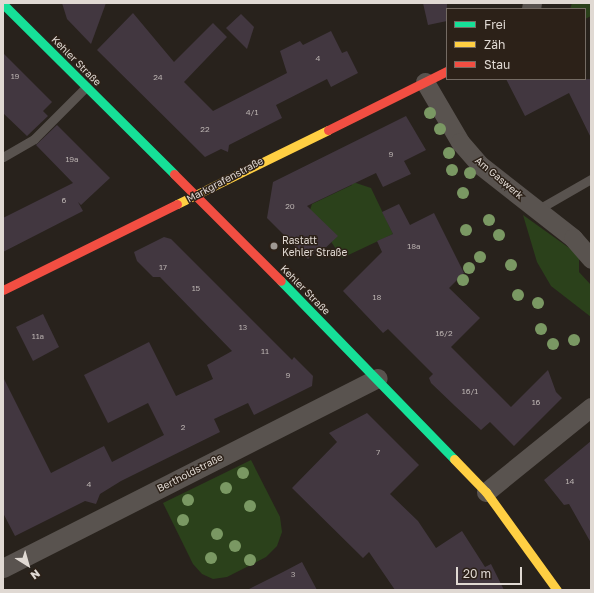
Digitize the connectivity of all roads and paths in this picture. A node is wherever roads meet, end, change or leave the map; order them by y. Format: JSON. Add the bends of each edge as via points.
{"nodes":[{"id":1,"x":12,"y":3,"type":"edge"},
{"id":2,"x":3,"y":4,"type":"edge"},
{"id":3,"x":20,"y":21,"type":"junction"},
{"id":4,"x":446,"y":72,"type":"edge"},
{"id":5,"x":425,"y":82,"type":"junction"},
{"id":6,"x":86,"y":87,"type":"junction"},
{"id":7,"x":3,"y":157,"type":"edge"},
{"id":8,"x":591,"y":179,"type":"edge"},
{"id":9,"x":194,"y":196,"type":"junction"},
{"id":10,"x":537,"y":210,"type":"junction"},
{"id":11,"x":591,"y":259,"type":"edge"},
{"id":12,"x":3,"y":290,"type":"edge"},
{"id":13,"x":378,"y":378,"type":"junction"},
{"id":14,"x":591,"y":407,"type":"edge"},
{"id":15,"x":486,"y":492,"type":"junction"},
{"id":16,"x":3,"y":568,"type":"edge"},
{"id":17,"x":557,"y":590,"type":"edge"}],
"edges":[{"from":1,"to":3,"type":"main road"},
{"from":2,"to":3,"type":"main road","name":"Kehler Straße"},
{"from":3,"to":6,"type":"main road","name":"Kehler Straße"},
{"from":4,"to":5,"type":"main road","name":"Markgrafenstraße"},
{"from":5,"to":9,"type":"main road","name":"Markgrafenstraße"},
{"from":5,"to":10,"type":"street","name":"Am Gaswerk","via":[[460,142],[475,159]]},
{"from":6,"to":7,"type":"lane","via":[[34,139]]},
{"from":6,"to":9,"type":"main road","name":"Kehler Straße"},
{"from":8,"to":10,"type":"lane"},
{"from":9,"to":12,"type":"main road","name":"Markgrafenstraße"},
{"from":9,"to":13,"type":"main road","name":"Kehler Straße"},
{"from":10,"to":11,"type":"street","name":"Am Gaswerk","via":[[572,238]]},
{"from":13,"to":15,"type":"main road","name":"Kehler Straße"},
{"from":13,"to":16,"type":"street","name":"Bertholdstraße"},
{"from":14,"to":15,"type":"street"},
{"from":15,"to":17,"type":"main road","name":"Kehler Straße"}]}
